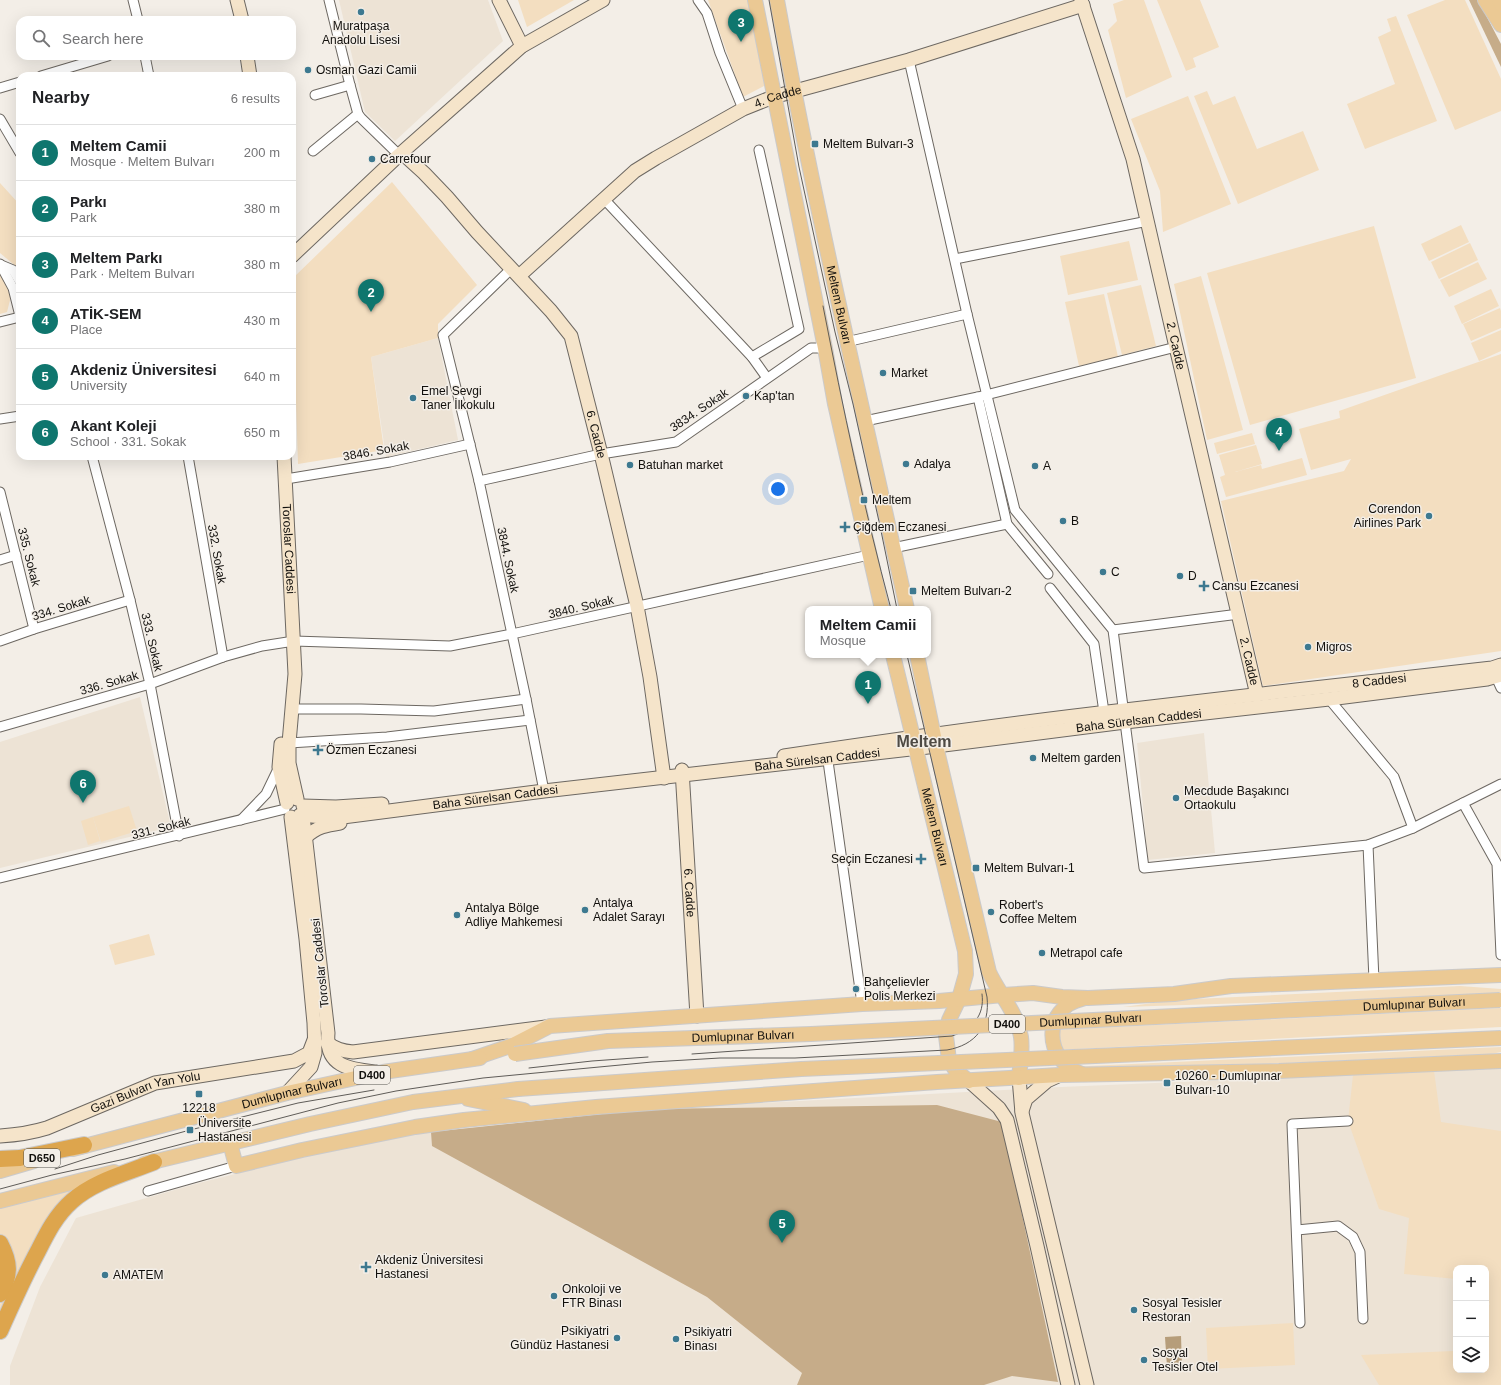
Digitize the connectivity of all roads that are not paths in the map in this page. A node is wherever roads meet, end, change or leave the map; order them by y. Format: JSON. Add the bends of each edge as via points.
{"nodes":[{"id":1,"x":133,"y":0,"type":"edge"},
{"id":2,"x":237,"y":0,"type":"edge"},
{"id":3,"x":329,"y":0,"type":"edge"},
{"id":4,"x":499,"y":0,"type":"edge"},
{"id":5,"x":603,"y":0,"type":"edge"},
{"id":6,"x":698,"y":0,"type":"edge"},
{"id":7,"x":755,"y":0,"type":"edge"},
{"id":8,"x":777,"y":0,"type":"edge"},
{"id":9,"x":1484,"y":0,"type":"edge"},
{"id":10,"x":1492,"y":0,"type":"edge"},
{"id":11,"x":1499,"y":0,"type":"edge"},
{"id":12,"x":1082,"y":2,"type":"edge"},
{"id":13,"x":1501,"y":4,"type":"edge"},
{"id":14,"x":137,"y":16,"type":"edge"},
{"id":15,"x":241,"y":16,"type":"edge"},
{"id":16,"x":1501,"y":18,"type":"edge"},
{"id":17,"x":1501,"y":25,"type":"edge"},
{"id":18,"x":522,"y":46,"type":"junction"},
{"id":19,"x":95,"y":60,"type":"edge"},
{"id":20,"x":146,"y":60,"type":"edge"},
{"id":21,"x":248,"y":60,"type":"edge"},
{"id":22,"x":909,"y":60,"type":"junction"},
{"id":23,"x":54,"y":72,"type":"edge"},
{"id":24,"x":148,"y":72,"type":"edge"},
{"id":25,"x":250,"y":72,"type":"edge"},
{"id":26,"x":16,"y":83,"type":"edge"},
{"id":27,"x":350,"y":85,"type":"junction"},
{"id":28,"x":0,"y":88,"type":"edge"},
{"id":29,"x":794,"y":91,"type":"junction"},
{"id":30,"x":315,"y":95,"type":"dead end"},
{"id":31,"x":773,"y":97,"type":"junction"},
{"id":32,"x":743,"y":109,"type":"junction"},
{"id":33,"x":358,"y":114,"type":"junction"},
{"id":34,"x":0,"y":119,"type":"edge"},
{"id":35,"x":16,"y":146,"type":"edge"},
{"id":36,"x":759,"y":150,"type":"dead end"},
{"id":37,"x":312,"y":151,"type":"dead end"},
{"id":38,"x":401,"y":154,"type":"junction"},
{"id":39,"x":604,"y":199,"type":"junction"},
{"id":40,"x":1148,"y":221,"type":"junction"},
{"id":41,"x":296,"y":252,"type":"edge"},
{"id":42,"x":956,"y":259,"type":"junction"},
{"id":43,"x":1,"y":265,"type":"edge"},
{"id":44,"x":515,"y":272,"type":"junction"},
{"id":45,"x":16,"y":275,"type":"edge"},
{"id":46,"x":16,"y":300,"type":"edge"},
{"id":47,"x":967,"y":314,"type":"junction"},
{"id":48,"x":16,"y":317,"type":"edge"},
{"id":49,"x":0,"y":322,"type":"edge"},
{"id":50,"x":846,"y":342,"type":"junction"},
{"id":51,"x":1176,"y":347,"type":"junction"},
{"id":52,"x":825,"y":348,"type":"junction"},
{"id":53,"x":752,"y":357,"type":"junction"},
{"id":54,"x":767,"y":378,"type":"junction"},
{"id":55,"x":982,"y":396,"type":"junction"},
{"id":56,"x":16,"y":417,"type":"edge"},
{"id":57,"x":0,"y":419,"type":"edge"},
{"id":58,"x":865,"y":421,"type":"junction"},
{"id":59,"x":470,"y":444,"type":"junction"},
{"id":60,"x":601,"y":454,"type":"junction"},
{"id":61,"x":93,"y":460,"type":"edge"},
{"id":62,"x":189,"y":460,"type":"edge"},
{"id":63,"x":284,"y":460,"type":"edge"},
{"id":64,"x":286,"y":479,"type":"junction"},
{"id":65,"x":479,"y":481,"type":"junction"},
{"id":66,"x":0,"y":492,"type":"edge"},
{"id":67,"x":1007,"y":524,"type":"junction"},
{"id":68,"x":893,"y":548,"type":"junction"},
{"id":69,"x":16,"y":555,"type":"junction"},
{"id":70,"x":869,"y":555,"type":"junction"},
{"id":71,"x":0,"y":560,"type":"edge"},
{"id":72,"x":1048,"y":574,"type":"dead end"},
{"id":73,"x":1050,"y":588,"type":"dead end"},
{"id":74,"x":130,"y":600,"type":"junction"},
{"id":75,"x":637,"y":606,"type":"junction"},
{"id":76,"x":881,"y":606,"type":"edge"},
{"id":77,"x":906,"y":606,"type":"edge"},
{"id":78,"x":1239,"y":614,"type":"junction"},
{"id":79,"x":34,"y":629,"type":"junction"},
{"id":80,"x":1113,"y":630,"type":"junction"},
{"id":81,"x":512,"y":634,"type":"junction"},
{"id":82,"x":0,"y":641,"type":"edge"},
{"id":83,"x":294,"y":641,"type":"junction"},
{"id":84,"x":223,"y":657,"type":"junction"},
{"id":85,"x":895,"y":658,"type":"edge"},
{"id":86,"x":918,"y":658,"type":"edge"},
{"id":87,"x":1500,"y":676,"type":"edge"},
{"id":88,"x":150,"y":684,"type":"junction"},
{"id":89,"x":1257,"y":694,"type":"junction"},
{"id":90,"x":526,"y":699,"type":"junction"},
{"id":91,"x":1329,"y":699,"type":"junction"},
{"id":92,"x":291,"y":709,"type":"junction"},
{"id":93,"x":1104,"y":712,"type":"junction"},
{"id":94,"x":1125,"y":716,"type":"junction"},
{"id":95,"x":530,"y":720,"type":"junction"},
{"id":96,"x":0,"y":727,"type":"edge"},
{"id":97,"x":935,"y":740,"type":"junction"},
{"id":98,"x":289,"y":743,"type":"junction"},
{"id":99,"x":915,"y":743,"type":"junction"},
{"id":100,"x":827,"y":754,"type":"junction"},
{"id":101,"x":279,"y":766,"type":"junction"},
{"id":102,"x":682,"y":773,"type":"junction"},
{"id":103,"x":663,"y":775,"type":"junction"},
{"id":104,"x":1501,"y":784,"type":"edge"},
{"id":105,"x":543,"y":788,"type":"junction"},
{"id":106,"x":1463,"y":802,"type":"junction"},
{"id":107,"x":294,"y":808,"type":"junction"},
{"id":108,"x":356,"y":816,"type":"junction"},
{"id":109,"x":241,"y":820,"type":"junction"},
{"id":110,"x":1413,"y":828,"type":"junction"},
{"id":111,"x":179,"y":836,"type":"junction"},
{"id":112,"x":306,"y":837,"type":"junction"},
{"id":113,"x":1368,"y":846,"type":"junction"},
{"id":114,"x":0,"y":878,"type":"edge"},
{"id":115,"x":1501,"y":955,"type":"edge"},
{"id":116,"x":1501,"y":975,"type":"edge"},
{"id":117,"x":1473,"y":976,"type":"junction"},
{"id":118,"x":1374,"y":980,"type":"junction"},
{"id":119,"x":1501,"y":980,"type":"edge"},
{"id":120,"x":1002,"y":995,"type":"junction"},
{"id":121,"x":1088,"y":998,"type":"junction"},
{"id":122,"x":959,"y":999,"type":"junction"},
{"id":123,"x":1500,"y":1000,"type":"edge"},
{"id":124,"x":862,"y":1004,"type":"junction"},
{"id":125,"x":697,"y":1016,"type":"junction"},
{"id":126,"x":550,"y":1026,"type":"junction"},
{"id":127,"x":1501,"y":1038,"type":"edge"},
{"id":128,"x":321,"y":1041,"type":"junction"},
{"id":129,"x":472,"y":1059,"type":"junction"},
{"id":130,"x":294,"y":1060,"type":"junction"},
{"id":131,"x":1499,"y":1060,"type":"edge"},
{"id":132,"x":308,"y":1070,"type":"junction"},
{"id":133,"x":383,"y":1072,"type":"junction"},
{"id":134,"x":1084,"y":1075,"type":"junction"},
{"id":135,"x":1060,"y":1076,"type":"junction"},
{"id":136,"x":1019,"y":1078,"type":"junction"},
{"id":137,"x":969,"y":1081,"type":"junction"},
{"id":138,"x":286,"y":1093,"type":"junction"},
{"id":139,"x":456,"y":1096,"type":"junction"},
{"id":140,"x":539,"y":1113,"type":"junction"},
{"id":141,"x":1022,"y":1113,"type":"junction"},
{"id":142,"x":1348,"y":1121,"type":"dead end"},
{"id":143,"x":0,"y":1136,"type":"edge"},
{"id":144,"x":230,"y":1143,"type":"junction"},
{"id":145,"x":84,"y":1145,"type":"junction"},
{"id":146,"x":0,"y":1159,"type":"edge"},
{"id":147,"x":154,"y":1162,"type":"junction"},
{"id":148,"x":236,"y":1166,"type":"junction"},
{"id":149,"x":0,"y":1171,"type":"edge"},
{"id":150,"x":148,"y":1191,"type":"dead end"},
{"id":151,"x":0,"y":1201,"type":"edge"},
{"id":152,"x":1297,"y":1230,"type":"junction"},
{"id":153,"x":0,"y":1243,"type":"edge"},
{"id":154,"x":1053,"y":1243,"type":"junction"},
{"id":155,"x":1037,"y":1246,"type":"junction"},
{"id":156,"x":0,"y":1294,"type":"edge"},
{"id":157,"x":1363,"y":1319,"type":"dead end"},
{"id":158,"x":1300,"y":1323,"type":"dead end"},
{"id":159,"x":0,"y":1331,"type":"edge"},
{"id":160,"x":1068,"y":1385,"type":"edge"},
{"id":161,"x":1087,"y":1385,"type":"edge"}],
"edges":[{"from":1,"to":14,"type":"street"},
{"from":2,"to":15,"type":"main road"},
{"from":3,"to":27,"type":"street"},
{"from":4,"to":18,"type":"main road"},
{"from":5,"to":18,"type":"main road"},
{"from":6,"to":32,"type":"street","via":[[707,13]]},
{"from":7,"to":31,"type":"main road","name":"Meltem Bulvarı"},
{"from":8,"to":29,"type":"main road","name":"Meltem Bulvarı"},
{"from":9,"to":17,"type":"main road"},
{"from":10,"to":16,"type":"main road"},
{"from":11,"to":13,"type":"main road"},
{"from":12,"to":22,"type":"main road","name":"4. Cadde"},
{"from":12,"to":40,"type":"main road","name":"2. Cadde","via":[[1133,159]]},
{"from":18,"to":38,"type":"main road"},
{"from":19,"to":23,"type":"street"},
{"from":20,"to":24,"type":"street"},
{"from":21,"to":25,"type":"main road"},
{"from":22,"to":29,"type":"main road","name":"4. Cadde"},
{"from":22,"to":42,"type":"street"},
{"from":26,"to":28,"type":"street"},
{"from":27,"to":30,"type":"street"},
{"from":27,"to":33,"type":"street"},
{"from":29,"to":31,"type":"main road","name":"4. Cadde"},
{"from":29,"to":50,"type":"main road","name":"Meltem Bulvarı"},
{"from":31,"to":32,"type":"main road","name":"4. Cadde"},
{"from":31,"to":52,"type":"main road","name":"Meltem Bulvarı"},
{"from":32,"to":39,"type":"main road","name":"4. Cadde","via":[[635,171]]},
{"from":33,"to":37,"type":"street"},
{"from":33,"to":38,"type":"street"},
{"from":34,"to":35,"type":"street"},
{"from":36,"to":53,"type":"street","via":[[799,329]]},
{"from":38,"to":41,"type":"main road"},
{"from":38,"to":44,"type":"main road","name":"6. Cadde","via":[[424,172]]},
{"from":39,"to":44,"type":"main road","name":"4. Cadde"},
{"from":39,"to":53,"type":"street"},
{"from":40,"to":42,"type":"street"},
{"from":40,"to":51,"type":"main road","name":"2. Cadde"},
{"from":42,"to":47,"type":"street"},
{"from":43,"to":45,"type":"street","via":[[13,270]]},
{"from":43,"to":46,"type":"street"},
{"from":44,"to":59,"type":"street","name":"3844. Sokak","via":[[444,335]]},
{"from":44,"to":60,"type":"main road","name":"6. Cadde","via":[[571,336]]},
{"from":47,"to":50,"type":"street"},
{"from":47,"to":55,"type":"street"},
{"from":48,"to":49,"type":"street"},
{"from":50,"to":58,"type":"main road","name":"Meltem Bulvarı"},
{"from":51,"to":55,"type":"street"},
{"from":51,"to":78,"type":"main road","name":"2. Cadde"},
{"from":52,"to":54,"type":"street","name":"3834. Sokak","via":[[810,348]]},
{"from":52,"to":70,"type":"main road","name":"Meltem Bulvarı"},
{"from":53,"to":54,"type":"street"},
{"from":54,"to":60,"type":"street","name":"3834. Sokak","via":[[676,442]]},
{"from":55,"to":58,"type":"street"},
{"from":55,"to":67,"type":"street"},
{"from":55,"to":80,"type":"street","via":[[1015,510]]},
{"from":56,"to":57,"type":"street"},
{"from":58,"to":68,"type":"main road","name":"Meltem Bulvarı"},
{"from":59,"to":64,"type":"street","name":"3846. Sokak","via":[[390,462]]},
{"from":59,"to":65,"type":"street","name":"3844. Sokak"},
{"from":60,"to":65,"type":"street","name":"3834. Sokak"},
{"from":60,"to":75,"type":"main road","name":"6. Cadde"},
{"from":61,"to":74,"type":"street","name":"333. Sokak"},
{"from":62,"to":84,"type":"street","name":"332. Sokak"},
{"from":63,"to":64,"type":"main road","name":"Toroslar Caddesi"},
{"from":64,"to":83,"type":"main road","name":"Toroslar Caddesi"},
{"from":65,"to":81,"type":"street","name":"3844. Sokak"},
{"from":66,"to":69,"type":"street","name":"335. Sokak"},
{"from":67,"to":68,"type":"street"},
{"from":67,"to":72,"type":"street"},
{"from":68,"to":77,"type":"main road","name":"Meltem Bulvarı"},
{"from":69,"to":71,"type":"street"},
{"from":69,"to":79,"type":"street","name":"335. Sokak"},
{"from":70,"to":75,"type":"street","name":"3840. Sokak"},
{"from":70,"to":76,"type":"main road","name":"Meltem Bulvarı"},
{"from":73,"to":93,"type":"street","via":[[1094,644]]},
{"from":74,"to":79,"type":"street","name":"334. Sokak"},
{"from":74,"to":88,"type":"street","name":"333. Sokak"},
{"from":75,"to":81,"type":"street","name":"3840. Sokak"},
{"from":75,"to":103,"type":"main road","name":"6. Cadde","via":[[650,677]]},
{"from":78,"to":80,"type":"street"},
{"from":78,"to":89,"type":"main road","name":"2. Cadde"},
{"from":79,"to":82,"type":"street","name":"334. Sokak"},
{"from":80,"to":94,"type":"street"},
{"from":81,"to":83,"type":"street","name":"3840. Sokak","via":[[450,646]]},
{"from":81,"to":90,"type":"street","name":"3844. Sokak"},
{"from":83,"to":84,"type":"street","name":"336. Sokak","via":[[262,646]]},
{"from":83,"to":92,"type":"main road","name":"Toroslar Caddesi","via":[[295,674]]},
{"from":83,"to":101,"type":"main road","name":"Toroslar Caddesi"},
{"from":84,"to":88,"type":"street","name":"336. Sokak"},
{"from":85,"to":99,"type":"main road","name":"Meltem Bulvarı"},
{"from":86,"to":97,"type":"main road","name":"Meltem Bulvarı"},
{"from":87,"to":89,"type":"main road","name":"8 Caddesi","via":[[1492,668]]},
{"from":87,"to":91,"type":"main road","name":"Baha Sürelsan Caddesi"},
{"from":88,"to":96,"type":"street","name":"336. Sokak"},
{"from":88,"to":111,"type":"street","name":"333. Sokak"},
{"from":89,"to":94,"type":"main road","name":"Baha Sürelsan Caddesi"},
{"from":90,"to":92,"type":"street","via":[[434,711]]},
{"from":90,"to":95,"type":"street","name":"3844. Sokak"},
{"from":91,"to":94,"type":"main road","name":"Baha Sürelsan Caddesi"},
{"from":91,"to":110,"type":"street","via":[[1394,777]]},
{"from":92,"to":98,"type":"main road","name":"Toroslar Caddesi"},
{"from":93,"to":94,"type":"main road","name":"Baha Sürelsan Caddesi"},
{"from":93,"to":97,"type":"main road","name":"Baha Sürelsan Caddesi"},
{"from":94,"to":97,"type":"main road","name":"Baha Sürelsan Caddesi"},
{"from":94,"to":113,"type":"street","via":[[1144,868]]},
{"from":95,"to":98,"type":"street","via":[[387,737]]},
{"from":95,"to":105,"type":"street","name":"3844. Sokak"},
{"from":97,"to":99,"type":"main road","name":"Baha Sürelsan Caddesi"},
{"from":97,"to":120,"type":"main road","name":"Meltem Bulvarı","via":[[989,972]]},
{"from":98,"to":107,"type":"main road","name":"Toroslar Caddesi"},
{"from":99,"to":100,"type":"main road","name":"Baha Sürelsan Caddesi"},
{"from":99,"to":122,"type":"main road","name":"Meltem Bulvarı","via":[[965,951],[966,974]]},
{"from":100,"to":102,"type":"main road","name":"Baha Sürelsan Caddesi"},
{"from":100,"to":124,"type":"street"},
{"from":101,"to":107,"type":"main road","name":"Toroslar Caddesi"},
{"from":101,"to":109,"type":"street","via":[[266,794]]},
{"from":102,"to":103,"type":"main road","name":"Baha Sürelsan Caddesi"},
{"from":102,"to":125,"type":"main road","name":"6. Cadde"},
{"from":103,"to":105,"type":"main road","name":"Baha Sürelsan Caddesi"},
{"from":104,"to":106,"type":"street"},
{"from":105,"to":107,"type":"main road","name":"Baha Sürelsan Caddesi","via":[[380,804]]},
{"from":105,"to":108,"type":"main road","name":"Baha Sürelsan Caddesi"},
{"from":106,"to":110,"type":"street"},
{"from":106,"to":115,"type":"street","via":[[1497,864]]},
{"from":107,"to":108,"type":"main road","name":"Baha Sürelsan Caddesi","via":[[334,818]]},
{"from":107,"to":109,"type":"street","name":"331. Sokak"},
{"from":107,"to":112,"type":"main road","name":"Toroslar Caddesi","via":[[304,825]]},
{"from":107,"to":128,"type":"main road","name":"Toroslar Caddesi","via":[[314,1023]]},
{"from":108,"to":112,"type":"main road","via":[[341,823],[321,827]]},
{"from":109,"to":111,"type":"street","name":"331. Sokak"},
{"from":110,"to":113,"type":"street"},
{"from":111,"to":114,"type":"street","name":"331. Sokak"},
{"from":112,"to":128,"type":"main road","name":"Toroslar Caddesi","via":[[328,1033]]},
{"from":113,"to":118,"type":"street"},
{"from":116,"to":117,"type":"main road"},
{"from":117,"to":118,"type":"main road"},
{"from":117,"to":119,"type":"main road"},
{"from":118,"to":121,"type":"main road","via":[[1231,986],[1174,994]]},
{"from":120,"to":121,"type":"main road","via":[[1033,993]]},
{"from":120,"to":122,"type":"main road"},
{"from":120,"to":136,"type":"main road","via":[[1014,1014],[1020,1032]]},
{"from":121,"to":134,"type":"main road","via":[[1077,1000],[1068,1006],[1054,1023],[1052,1034],[1053,1046],[1064,1065]]},
{"from":122,"to":124,"type":"main road"},
{"from":122,"to":137,"type":"main road","via":[[946,1029],[947,1050],[949,1060],[956,1071]]},
{"from":123,"to":129,"type":"main road","name":"Dumlupınar Bulvarı","number":"D400","bridge":true,"via":[[608,1041]]},
{"from":124,"to":125,"type":"main road"},
{"from":125,"to":126,"type":"main road"},
{"from":126,"to":128,"type":"main road","via":[[353,1052],[344,1052]]},
{"from":126,"to":129,"type":"main road","via":[[513,1045]]},
{"from":127,"to":139,"type":"main road","bridge":true,"via":[[802,1069],[518,1089]]},
{"from":128,"to":130,"type":"main road","via":[[309,1052]]},
{"from":128,"to":132,"type":"main road","name":"Toroslar Caddesi"},
{"from":128,"to":133,"type":"main road","name":"Toroslar Caddesi","via":[[342,1066],[353,1070]]},
{"from":129,"to":133,"type":"main road","name":"Dumlupınar Bulvarı","number":"D400"},
{"from":130,"to":132,"type":"main road"},
{"from":130,"to":143,"type":"main road","name":"Gazi Bulvarı Yan Yolu","via":[[155,1083],[47,1128]]},
{"from":131,"to":134,"type":"main road","via":[[1279,1071]]},
{"from":132,"to":138,"type":"main road","name":"Toroslar Caddesi"},
{"from":133,"to":138,"type":"main road","name":"Dumlupınar Bulvarı","number":"D400"},
{"from":134,"to":135,"type":"main road"},
{"from":135,"to":136,"type":"main road"},
{"from":135,"to":141,"type":"main road","via":[[1047,1082],[1026,1099]]},
{"from":136,"to":137,"type":"main road"},
{"from":136,"to":141,"type":"main road"},
{"from":137,"to":140,"type":"main road"},
{"from":137,"to":155,"type":"main road","via":[[999,1108],[1007,1120]]},
{"from":138,"to":145,"type":"main road","name":"Dumlupınar Bulvarı","number":"D400"},
{"from":139,"to":140,"type":"main road"},
{"from":139,"to":144,"type":"main road","via":[[398,1105]]},
{"from":140,"to":148,"type":"main road","via":[[415,1127]]},
{"from":141,"to":154,"type":"main road"},
{"from":142,"to":152,"type":"street","via":[[1292,1124]]},
{"from":144,"to":147,"type":"main road"},
{"from":144,"to":148,"type":"main road"},
{"from":145,"to":146,"type":"highway","number":"D400","via":[[20,1158]]},
{"from":145,"to":149,"type":"main road","name":"Dumlupınar Bulvarı","number":"D650"},
{"from":147,"to":151,"type":"main road"},
{"from":147,"to":159,"type":"highway","via":[[86,1191],[61,1212],[22,1281]]},
{"from":148,"to":150,"type":"street"},
{"from":152,"to":157,"type":"street","via":[[1338,1226],[1353,1237],[1360,1252]]},
{"from":152,"to":158,"type":"street"},
{"from":153,"to":156,"type":"highway","via":[[8,1262],[8,1274]]},
{"from":154,"to":155,"type":"street"},
{"from":154,"to":161,"type":"main road"},
{"from":155,"to":160,"type":"main road"}]}
